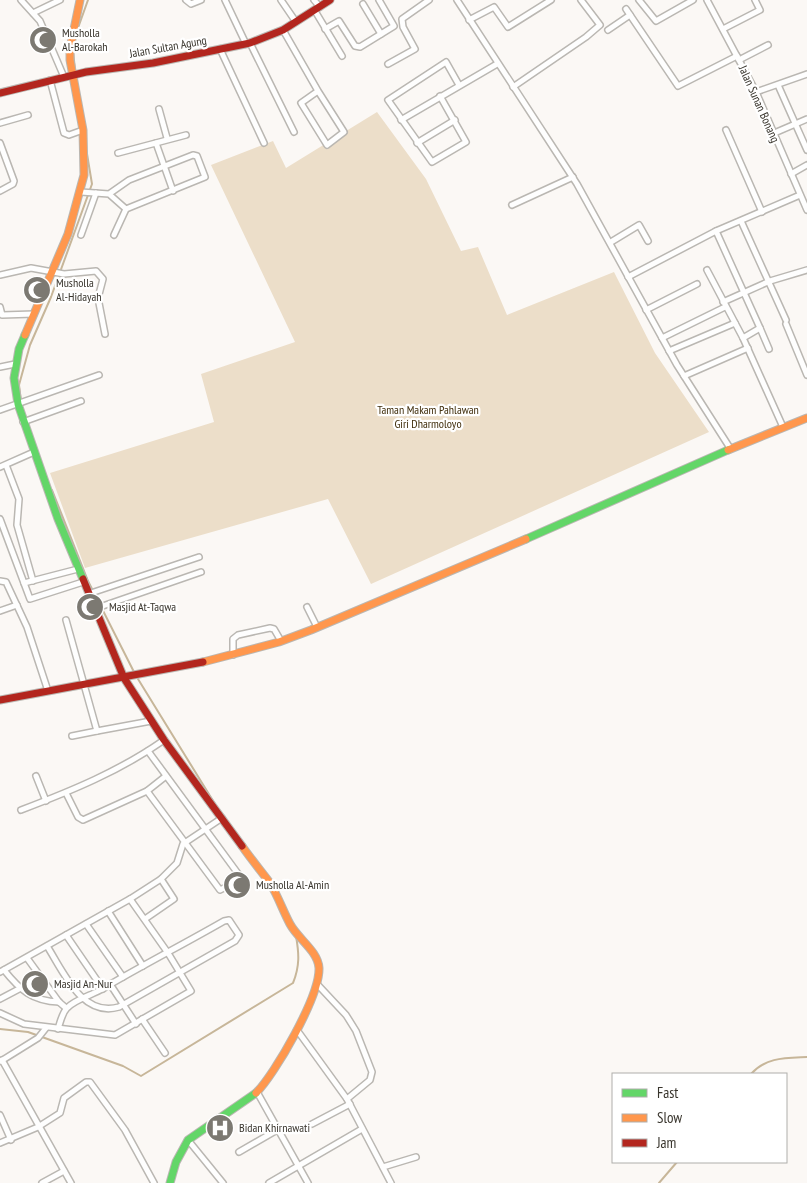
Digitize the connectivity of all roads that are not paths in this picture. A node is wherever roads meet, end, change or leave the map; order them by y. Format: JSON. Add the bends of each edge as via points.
{"nodes":[{"id":1,"x":21,"y":0,"type":"edge"},
{"id":2,"x":60,"y":0,"type":"edge"},
{"id":3,"x":186,"y":0,"type":"edge"},
{"id":4,"x":201,"y":0,"type":"edge"},
{"id":5,"x":225,"y":0,"type":"edge"},
{"id":6,"x":281,"y":0,"type":"edge"},
{"id":7,"x":314,"y":0,"type":"edge"},
{"id":8,"x":330,"y":0,"type":"edge"},
{"id":9,"x":379,"y":0,"type":"edge"},
{"id":10,"x":429,"y":0,"type":"edge"},
{"id":11,"x":551,"y":0,"type":"edge"},
{"id":12,"x":581,"y":0,"type":"edge"},
{"id":13,"x":639,"y":0,"type":"edge"},
{"id":14,"x":693,"y":0,"type":"edge"},
{"id":15,"x":707,"y":0,"type":"edge"},
{"id":16,"x":756,"y":0,"type":"edge"},
{"id":17,"x":77,"y":1,"type":"edge"},
{"id":18,"x":459,"y":1,"type":"edge"},
{"id":19,"x":363,"y":4,"type":"dead end"},
{"id":20,"x":317,"y":9,"type":"junction"},
{"id":21,"x":626,"y":9,"type":"dead end"},
{"id":22,"x":34,"y":13,"type":"junction"},
{"id":23,"x":630,"y":15,"type":"junction"},
{"id":24,"x":470,"y":20,"type":"junction"},
{"id":25,"x":296,"y":22,"type":"junction"},
{"id":26,"x":325,"y":29,"type":"junction"},
{"id":27,"x":723,"y":29,"type":"junction"},
{"id":28,"x":282,"y":30,"type":"junction"},
{"id":29,"x":608,"y":30,"type":"dead end"},
{"id":30,"x":380,"y":34,"type":"junction"},
{"id":31,"x":248,"y":44,"type":"junction"},
{"id":32,"x":768,"y":46,"type":"dead end"},
{"id":33,"x":220,"y":49,"type":"junction"},
{"id":34,"x":342,"y":56,"type":"dead end"},
{"id":35,"x":738,"y":58,"type":"junction"},
{"id":36,"x":388,"y":64,"type":"dead end"},
{"id":37,"x":497,"y":64,"type":"junction"},
{"id":38,"x":80,"y":73,"type":"junction"},
{"id":39,"x":807,"y":74,"type":"edge"},
{"id":40,"x":64,"y":77,"type":"junction"},
{"id":41,"x":50,"y":80,"type":"junction"},
{"id":42,"x":459,"y":85,"type":"junction"},
{"id":43,"x":778,"y":85,"type":"junction"},
{"id":44,"x":513,"y":87,"type":"junction"},
{"id":45,"x":318,"y":91,"type":"junction"},
{"id":46,"x":756,"y":92,"type":"junction"},
{"id":47,"x":0,"y":93,"type":"edge"},
{"id":48,"x":440,"y":96,"type":"junction"},
{"id":49,"x":159,"y":109,"type":"dead end"},
{"id":50,"x":28,"y":115,"type":"dead end"},
{"id":51,"x":807,"y":119,"type":"edge"},
{"id":52,"x":401,"y":120,"type":"junction"},
{"id":53,"x":455,"y":120,"type":"junction"},
{"id":54,"x":0,"y":123,"type":"edge"},
{"id":55,"x":796,"y":123,"type":"junction"},
{"id":56,"x":83,"y":130,"type":"junction"},
{"id":57,"x":726,"y":130,"type":"dead end"},
{"id":58,"x":294,"y":132,"type":"dead end"},
{"id":59,"x":772,"y":134,"type":"junction"},
{"id":60,"x":186,"y":135,"type":"dead end"},
{"id":61,"x":167,"y":138,"type":"junction"},
{"id":62,"x":0,"y":142,"type":"edge"},
{"id":63,"x":156,"y":142,"type":"junction"},
{"id":64,"x":264,"y":143,"type":"dead end"},
{"id":65,"x":417,"y":143,"type":"junction"},
{"id":66,"x":807,"y":150,"type":"edge"},
{"id":67,"x":118,"y":153,"type":"dead end"},
{"id":68,"x":807,"y":165,"type":"edge"},
{"id":69,"x":163,"y":167,"type":"junction"},
{"id":70,"x":791,"y":174,"type":"junction"},
{"id":71,"x":573,"y":177,"type":"junction"},
{"id":72,"x":0,"y":191,"type":"edge"},
{"id":73,"x":173,"y":191,"type":"junction"},
{"id":74,"x":85,"y":192,"type":"junction"},
{"id":75,"x":96,"y":193,"type":"junction"},
{"id":76,"x":108,"y":194,"type":"junction"},
{"id":77,"x":800,"y":195,"type":"junction"},
{"id":78,"x":512,"y":205,"type":"dead end"},
{"id":79,"x":806,"y":207,"type":"edge"},
{"id":80,"x":126,"y":209,"type":"junction"},
{"id":81,"x":762,"y":212,"type":"junction"},
{"id":82,"x":741,"y":222,"type":"junction"},
{"id":83,"x":716,"y":231,"type":"junction"},
{"id":84,"x":81,"y":235,"type":"dead end"},
{"id":85,"x":114,"y":235,"type":"dead end"},
{"id":86,"x":648,"y":241,"type":"dead end"},
{"id":87,"x":611,"y":242,"type":"junction"},
{"id":88,"x":707,"y":270,"type":"dead end"},
{"id":89,"x":807,"y":270,"type":"edge"},
{"id":90,"x":55,"y":272,"type":"junction"},
{"id":91,"x":0,"y":275,"type":"edge"},
{"id":92,"x":628,"y":277,"type":"junction"},
{"id":93,"x":770,"y":282,"type":"junction"},
{"id":94,"x":697,"y":284,"type":"dead end"},
{"id":95,"x":745,"y":294,"type":"junction"},
{"id":96,"x":724,"y":305,"type":"junction"},
{"id":97,"x":0,"y":307,"type":"edge"},
{"id":98,"x":646,"y":310,"type":"junction"},
{"id":99,"x":34,"y":314,"type":"junction"},
{"id":100,"x":1,"y":315,"type":"edge"},
{"id":101,"x":735,"y":324,"type":"junction"},
{"id":102,"x":760,"y":328,"type":"junction"},
{"id":103,"x":105,"y":334,"type":"dead end"},
{"id":104,"x":662,"y":338,"type":"junction"},
{"id":105,"x":743,"y":338,"type":"junction"},
{"id":106,"x":748,"y":348,"type":"junction"},
{"id":107,"x":769,"y":348,"type":"dead end"},
{"id":108,"x":669,"y":351,"type":"junction"},
{"id":109,"x":15,"y":364,"type":"junction"},
{"id":110,"x":0,"y":367,"type":"edge"},
{"id":111,"x":99,"y":374,"type":"dead end"},
{"id":112,"x":807,"y":375,"type":"edge"},
{"id":113,"x":684,"y":376,"type":"junction"},
{"id":114,"x":81,"y":401,"type":"dead end"},
{"id":115,"x":22,"y":403,"type":"junction"},
{"id":116,"x":0,"y":410,"type":"edge"},
{"id":117,"x":807,"y":418,"type":"edge"},
{"id":118,"x":24,"y":421,"type":"junction"},
{"id":119,"x":783,"y":427,"type":"junction"},
{"id":120,"x":730,"y":448,"type":"junction"},
{"id":121,"x":34,"y":452,"type":"junction"},
{"id":122,"x":6,"y":465,"type":"junction"},
{"id":123,"x":0,"y":467,"type":"edge"},
{"id":124,"x":0,"y":519,"type":"edge"},
{"id":125,"x":199,"y":557,"type":"dead end"},
{"id":126,"x":78,"y":569,"type":"junction"},
{"id":127,"x":201,"y":572,"type":"dead end"},
{"id":128,"x":0,"y":581,"type":"edge"},
{"id":129,"x":33,"y":581,"type":"junction"},
{"id":130,"x":84,"y":582,"type":"junction"},
{"id":131,"x":24,"y":583,"type":"junction"},
{"id":132,"x":91,"y":593,"type":"junction"},
{"id":133,"x":17,"y":606,"type":"junction"},
{"id":134,"x":307,"y":607,"type":"dead end"},
{"id":135,"x":99,"y":608,"type":"junction"},
{"id":136,"x":0,"y":611,"type":"edge"},
{"id":137,"x":66,"y":620,"type":"dead end"},
{"id":138,"x":317,"y":627,"type":"junction"},
{"id":139,"x":281,"y":641,"type":"junction"},
{"id":140,"x":234,"y":655,"type":"junction"},
{"id":141,"x":129,"y":677,"type":"junction"},
{"id":142,"x":85,"y":684,"type":"junction"},
{"id":143,"x":48,"y":691,"type":"junction"},
{"id":144,"x":0,"y":700,"type":"edge"},
{"id":145,"x":151,"y":721,"type":"junction"},
{"id":146,"x":97,"y":731,"type":"junction"},
{"id":147,"x":72,"y":736,"type":"dead end"},
{"id":148,"x":164,"y":740,"type":"junction"},
{"id":149,"x":148,"y":751,"type":"junction"},
{"id":150,"x":36,"y":776,"type":"dead end"},
{"id":151,"x":166,"y":776,"type":"junction"},
{"id":152,"x":146,"y":791,"type":"junction"},
{"id":153,"x":66,"y":793,"type":"junction"},
{"id":154,"x":46,"y":801,"type":"junction"},
{"id":155,"x":21,"y":810,"type":"dead end"},
{"id":156,"x":222,"y":818,"type":"junction"},
{"id":157,"x":207,"y":828,"type":"junction"},
{"id":158,"x":186,"y":842,"type":"junction"},
{"id":159,"x":161,"y":879,"type":"junction"},
{"id":160,"x":130,"y":899,"type":"junction"},
{"id":161,"x":108,"y":911,"type":"junction"},
{"id":162,"x":144,"y":919,"type":"junction"},
{"id":163,"x":86,"y":924,"type":"junction"},
{"id":164,"x":66,"y":935,"type":"junction"},
{"id":165,"x":47,"y":946,"type":"junction"},
{"id":166,"x":168,"y":953,"type":"junction"},
{"id":167,"x":27,"y":958,"type":"junction"},
{"id":168,"x":143,"y":966,"type":"junction"},
{"id":169,"x":2,"y":971,"type":"edge"},
{"id":170,"x":180,"y":972,"type":"junction"},
{"id":171,"x":123,"y":977,"type":"junction"},
{"id":172,"x":110,"y":984,"type":"junction"},
{"id":173,"x":317,"y":984,"type":"junction"},
{"id":174,"x":18,"y":989,"type":"junction"},
{"id":175,"x":103,"y":989,"type":"junction"},
{"id":176,"x":0,"y":999,"type":"edge"},
{"id":177,"x":82,"y":1000,"type":"junction"},
{"id":178,"x":59,"y":1002,"type":"junction"},
{"id":179,"x":123,"y":1004,"type":"junction"},
{"id":180,"x":66,"y":1008,"type":"junction"},
{"id":181,"x":0,"y":1013,"type":"edge"},
{"id":182,"x":142,"y":1019,"type":"junction"},
{"id":183,"x":136,"y":1024,"type":"junction"},
{"id":184,"x":58,"y":1029,"type":"junction"},
{"id":185,"x":45,"y":1030,"type":"junction"},
{"id":186,"x":297,"y":1030,"type":"junction"},
{"id":187,"x":165,"y":1053,"type":"dead end"},
{"id":188,"x":1,"y":1061,"type":"edge"},
{"id":189,"x":257,"y":1092,"type":"junction"},
{"id":190,"x":348,"y":1102,"type":"junction"},
{"id":191,"x":0,"y":1115,"type":"edge"},
{"id":192,"x":312,"y":1124,"type":"dead end"},
{"id":193,"x":38,"y":1127,"type":"junction"},
{"id":194,"x":362,"y":1129,"type":"junction"},
{"id":195,"x":277,"y":1130,"type":"junction"},
{"id":196,"x":11,"y":1140,"type":"junction"},
{"id":197,"x":188,"y":1140,"type":"junction"},
{"id":198,"x":0,"y":1143,"type":"edge"},
{"id":199,"x":239,"y":1152,"type":"dead end"},
{"id":200,"x":416,"y":1157,"type":"dead end"},
{"id":201,"x":297,"y":1165,"type":"junction"},
{"id":202,"x":383,"y":1167,"type":"junction"},
{"id":203,"x":64,"y":1172,"type":"junction"},
{"id":204,"x":42,"y":1183,"type":"edge"},
{"id":205,"x":71,"y":1183,"type":"edge"},
{"id":206,"x":154,"y":1183,"type":"edge"},
{"id":207,"x":170,"y":1183,"type":"edge"},
{"id":208,"x":223,"y":1183,"type":"edge"},
{"id":209,"x":269,"y":1183,"type":"edge"},
{"id":210,"x":308,"y":1183,"type":"edge"},
{"id":211,"x":391,"y":1183,"type":"edge"}],
"edges":[{"from":1,"to":22,"type":"street"},
{"from":2,"to":22,"type":"street"},
{"from":3,"to":4,"type":"street","via":[[191,4]]},
{"from":5,"to":31,"type":"street"},
{"from":6,"to":25,"type":"street"},
{"from":7,"to":20,"type":"street"},
{"from":8,"to":20,"type":"street","name":"Jalan Sultan Agung"},
{"from":9,"to":30,"type":"street","via":[[394,24]]},
{"from":10,"to":36,"type":"street","via":[[402,19],[414,49]]},
{"from":11,"to":24,"type":"street","via":[[508,27],[494,6]]},
{"from":12,"to":44,"type":"street","via":[[600,25]]},
{"from":13,"to":14,"type":"street","via":[[656,21]]},
{"from":15,"to":27,"type":"street","name":"Jalan Sunan Bonang"},
{"from":16,"to":27,"type":"street","via":[[760,10]]},
{"from":17,"to":38,"type":"street","via":[[70,49]]},
{"from":18,"to":24,"type":"street"},
{"from":19,"to":30,"type":"street"},
{"from":20,"to":25,"type":"street","name":"Jalan Sultan Agung"},
{"from":20,"to":26,"type":"street"},
{"from":21,"to":23,"type":"street"},
{"from":22,"to":40,"type":"street"},
{"from":23,"to":29,"type":"street"},
{"from":23,"to":35,"type":"street","via":[[678,86]]},
{"from":24,"to":37,"type":"street"},
{"from":25,"to":28,"type":"street","name":"Jalan Sultan Agung"},
{"from":26,"to":30,"type":"street","via":[[339,21],[357,48]]},
{"from":26,"to":34,"type":"street"},
{"from":27,"to":35,"type":"street","name":"Jalan Sunan Bonang"},
{"from":28,"to":31,"type":"street","name":"Jalan Sultan Agung"},
{"from":28,"to":45,"type":"street"},
{"from":31,"to":33,"type":"street","name":"Jalan Sultan Agung"},
{"from":31,"to":58,"type":"street"},
{"from":32,"to":35,"type":"street"},
{"from":33,"to":38,"type":"street","name":"Jalan Sultan Agung"},
{"from":33,"to":64,"type":"street"},
{"from":35,"to":46,"type":"street","name":"Jalan Sunan Bonang"},
{"from":37,"to":42,"type":"street"},
{"from":37,"to":44,"type":"street"},
{"from":38,"to":40,"type":"street","name":"Jalan Sultan Agung"},
{"from":38,"to":56,"type":"street"},
{"from":39,"to":43,"type":"street"},
{"from":40,"to":41,"type":"street","name":"Jalan Sultan Agung"},
{"from":41,"to":47,"type":"street","name":"Jalan Sultan Agung"},
{"from":41,"to":56,"type":"street","via":[[64,133],[68,135]]},
{"from":42,"to":48,"type":"street"},
{"from":42,"to":52,"type":"street","via":[[446,62],[389,98]]},
{"from":43,"to":46,"type":"street"},
{"from":43,"to":55,"type":"street"},
{"from":44,"to":71,"type":"street"},
{"from":45,"to":45,"type":"street","via":[[344,132],[327,145],[301,103]]},
{"from":46,"to":59,"type":"street","name":"Jalan Sunan Bonang"},
{"from":48,"to":52,"type":"street"},
{"from":48,"to":53,"type":"street"},
{"from":49,"to":61,"type":"street"},
{"from":50,"to":54,"type":"street"},
{"from":51,"to":55,"type":"street"},
{"from":52,"to":65,"type":"street"},
{"from":53,"to":65,"type":"street"},
{"from":53,"to":65,"type":"street","via":[[466,138],[464,144],[432,162]]},
{"from":55,"to":59,"type":"street"},
{"from":55,"to":66,"type":"street"},
{"from":56,"to":74,"type":"street"},
{"from":57,"to":81,"type":"street"},
{"from":59,"to":70,"type":"street","name":"Jalan Sunan Bonang"},
{"from":60,"to":61,"type":"street"},
{"from":61,"to":63,"type":"street"},
{"from":62,"to":72,"type":"street","via":[[14,181]]},
{"from":63,"to":67,"type":"street"},
{"from":63,"to":69,"type":"street"},
{"from":68,"to":70,"type":"street"},
{"from":69,"to":73,"type":"street"},
{"from":69,"to":73,"type":"street","via":[[190,156],[198,158],[204,178]]},
{"from":69,"to":76,"type":"street","via":[[129,180]]},
{"from":70,"to":77,"type":"street","name":"Jalan Sunan Bonang"},
{"from":71,"to":78,"type":"street"},
{"from":71,"to":87,"type":"street"},
{"from":73,"to":80,"type":"street"},
{"from":74,"to":75,"type":"street"},
{"from":74,"to":90,"type":"street"},
{"from":75,"to":76,"type":"street"},
{"from":75,"to":84,"type":"street"},
{"from":76,"to":80,"type":"street"},
{"from":77,"to":79,"type":"street","name":"Jalan Sunan Bonang"},
{"from":77,"to":81,"type":"street"},
{"from":80,"to":85,"type":"street"},
{"from":81,"to":82,"type":"street"},
{"from":82,"to":83,"type":"street"},
{"from":82,"to":93,"type":"street"},
{"from":83,"to":92,"type":"street"},
{"from":83,"to":95,"type":"street"},
{"from":86,"to":87,"type":"street","via":[[639,225]]},
{"from":87,"to":92,"type":"street"},
{"from":88,"to":96,"type":"street"},
{"from":89,"to":93,"type":"street"},
{"from":90,"to":91,"type":"street","via":[[31,268]]},
{"from":90,"to":99,"type":"street"},
{"from":90,"to":103,"type":"street","via":[[89,271],[102,277],[98,298]]},
{"from":92,"to":98,"type":"street"},
{"from":93,"to":95,"type":"street"},
{"from":93,"to":112,"type":"street"},
{"from":94,"to":98,"type":"street"},
{"from":95,"to":96,"type":"street"},
{"from":95,"to":102,"type":"street"},
{"from":96,"to":101,"type":"street"},
{"from":96,"to":104,"type":"street"},
{"from":97,"to":100,"type":"street"},
{"from":98,"to":104,"type":"street"},
{"from":99,"to":100,"type":"street"},
{"from":99,"to":109,"type":"street"},
{"from":101,"to":105,"type":"street"},
{"from":101,"to":108,"type":"street"},
{"from":102,"to":105,"type":"street"},
{"from":102,"to":107,"type":"street"},
{"from":104,"to":108,"type":"street"},
{"from":105,"to":106,"type":"street"},
{"from":106,"to":113,"type":"street"},
{"from":106,"to":119,"type":"street"},
{"from":108,"to":113,"type":"street"},
{"from":109,"to":110,"type":"street"},
{"from":109,"to":115,"type":"street","via":[[14,378]]},
{"from":111,"to":115,"type":"street"},
{"from":113,"to":120,"type":"street"},
{"from":114,"to":118,"type":"street"},
{"from":115,"to":116,"type":"street"},
{"from":115,"to":118,"type":"street"},
{"from":117,"to":119,"type":"street"},
{"from":118,"to":121,"type":"street"},
{"from":119,"to":120,"type":"street"},
{"from":120,"to":138,"type":"street","via":[[462,567]]},
{"from":121,"to":122,"type":"street"},
{"from":121,"to":126,"type":"street"},
{"from":122,"to":123,"type":"street"},
{"from":122,"to":129,"type":"street","via":[[19,499],[18,525]]},
{"from":124,"to":131,"type":"street"},
{"from":125,"to":132,"type":"street"},
{"from":126,"to":129,"type":"street"},
{"from":126,"to":130,"type":"street"},
{"from":127,"to":135,"type":"street"},
{"from":128,"to":133,"type":"street","via":[[6,582]]},
{"from":129,"to":131,"type":"street"},
{"from":130,"to":131,"type":"street","via":[[30,600]]},
{"from":130,"to":132,"type":"street"},
{"from":132,"to":135,"type":"street"},
{"from":133,"to":136,"type":"street"},
{"from":133,"to":143,"type":"street"},
{"from":134,"to":138,"type":"street"},
{"from":135,"to":141,"type":"street"},
{"from":137,"to":142,"type":"street"},
{"from":138,"to":139,"type":"street"},
{"from":139,"to":140,"type":"street"},
{"from":139,"to":140,"type":"street","via":[[270,628],[238,635],[232,643]]},
{"from":140,"to":141,"type":"street"},
{"from":141,"to":142,"type":"street"},
{"from":141,"to":145,"type":"street"},
{"from":142,"to":143,"type":"street"},
{"from":142,"to":146,"type":"street"},
{"from":143,"to":144,"type":"street"},
{"from":145,"to":146,"type":"street"},
{"from":145,"to":148,"type":"street"},
{"from":146,"to":147,"type":"street"},
{"from":148,"to":149,"type":"street"},
{"from":148,"to":156,"type":"street"},
{"from":149,"to":151,"type":"street"},
{"from":149,"to":153,"type":"street"},
{"from":150,"to":154,"type":"street"},
{"from":151,"to":152,"type":"street"},
{"from":151,"to":157,"type":"street"},
{"from":152,"to":153,"type":"street","via":[[83,820],[79,819]]},
{"from":152,"to":158,"type":"street"},
{"from":153,"to":154,"type":"street"},
{"from":154,"to":155,"type":"street"},
{"from":156,"to":157,"type":"street"},
{"from":156,"to":173,"type":"street","via":[[270,884],[295,932],[316,957],[319,968]]},
{"from":157,"to":158,"type":"street"},
{"from":157,"to":158,"type":"street","via":[[242,879],[220,890]]},
{"from":158,"to":159,"type":"street","via":[[178,863]]},
{"from":159,"to":160,"type":"street"},
{"from":159,"to":162,"type":"street","via":[[174,899]]},
{"from":160,"to":161,"type":"street"},
{"from":160,"to":162,"type":"street"},
{"from":161,"to":163,"type":"street"},
{"from":161,"to":168,"type":"street"},
{"from":162,"to":166,"type":"street"},
{"from":163,"to":164,"type":"street"},
{"from":163,"to":171,"type":"street"},
{"from":164,"to":165,"type":"street"},
{"from":164,"to":175,"type":"street"},
{"from":165,"to":167,"type":"street"},
{"from":165,"to":177,"type":"street"},
{"from":166,"to":168,"type":"street"},
{"from":166,"to":170,"type":"street"},
{"from":166,"to":170,"type":"street","via":[[227,920],[238,931],[238,940]]},
{"from":167,"to":169,"type":"street"},
{"from":167,"to":178,"type":"street"},
{"from":168,"to":171,"type":"street"},
{"from":169,"to":174,"type":"street"},
{"from":170,"to":179,"type":"street"},
{"from":170,"to":182,"type":"street","via":[[191,991]]},
{"from":171,"to":172,"type":"street"},
{"from":172,"to":175,"type":"street"},
{"from":172,"to":179,"type":"street"},
{"from":173,"to":186,"type":"street"},
{"from":173,"to":190,"type":"street","via":[[346,1015],[356,1031],[372,1072],[370,1080]]},
{"from":174,"to":176,"type":"street"},
{"from":174,"to":178,"type":"street","via":[[45,1001]]},
{"from":175,"to":177,"type":"street"},
{"from":177,"to":179,"type":"street","via":[[111,1008]]},
{"from":177,"to":180,"type":"street"},
{"from":178,"to":180,"type":"street"},
{"from":179,"to":183,"type":"street"},
{"from":180,"to":184,"type":"street"},
{"from":181,"to":185,"type":"street"},
{"from":182,"to":183,"type":"street"},
{"from":182,"to":187,"type":"street"},
{"from":183,"to":184,"type":"street","via":[[115,1035]]},
{"from":184,"to":185,"type":"street"},
{"from":185,"to":188,"type":"street","via":[[38,1038]]},
{"from":186,"to":189,"type":"street","via":[[273,1072]]},
{"from":186,"to":190,"type":"street"},
{"from":188,"to":193,"type":"street"},
{"from":189,"to":195,"type":"street"},
{"from":189,"to":197,"type":"street"},
{"from":190,"to":192,"type":"street"},
{"from":190,"to":194,"type":"street"},
{"from":191,"to":196,"type":"street"},
{"from":193,"to":196,"type":"street"},
{"from":193,"to":203,"type":"street"},
{"from":193,"to":206,"type":"street","via":[[60,1113],[66,1095],[90,1082],[125,1130]]},
{"from":194,"to":201,"type":"street"},
{"from":194,"to":202,"type":"street"},
{"from":195,"to":199,"type":"street"},
{"from":195,"to":201,"type":"street"},
{"from":196,"to":198,"type":"street"},
{"from":197,"to":207,"type":"street","via":[[176,1162]]},
{"from":197,"to":208,"type":"street"},
{"from":200,"to":202,"type":"street"},
{"from":201,"to":209,"type":"street"},
{"from":201,"to":210,"type":"street"},
{"from":202,"to":211,"type":"street"},
{"from":203,"to":204,"type":"street"},
{"from":203,"to":205,"type":"street"}]}
